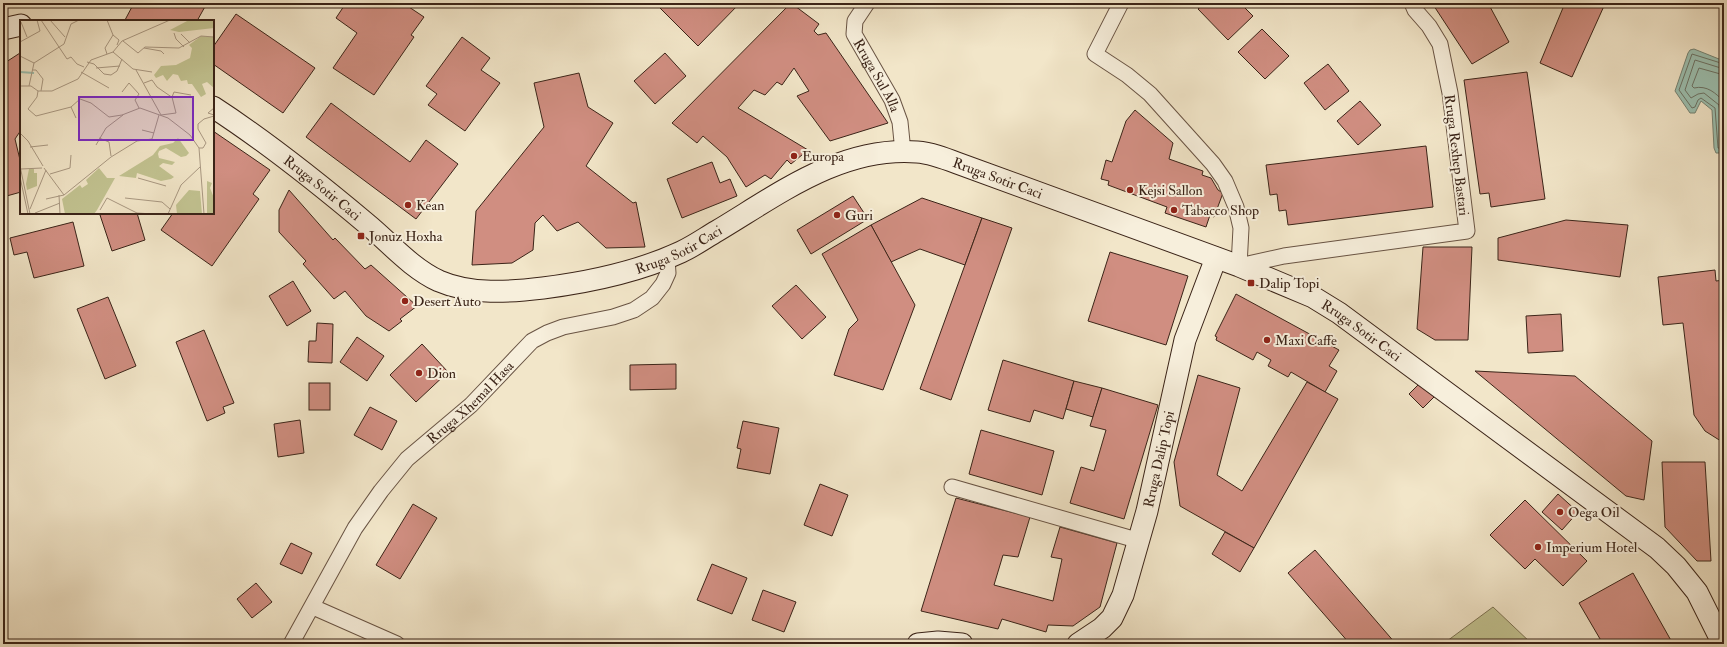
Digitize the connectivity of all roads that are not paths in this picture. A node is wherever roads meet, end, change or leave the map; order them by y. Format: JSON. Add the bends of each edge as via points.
{"nodes":[{"id":1,"x":867,"y":3,"type":"edge"},
{"id":2,"x":1120,"y":3,"type":"edge"},
{"id":3,"x":1399,"y":3,"type":"edge"},
{"id":4,"x":1414,"y":6,"type":"edge"},
{"id":5,"x":20,"y":25,"type":"edge"},
{"id":6,"x":3,"y":29,"type":"edge"},
{"id":7,"x":214,"y":108,"type":"edge"},
{"id":8,"x":903,"y":152,"type":"junction"},
{"id":9,"x":1216,"y":258,"type":"junction"},
{"id":10,"x":667,"y":259,"type":"junction"},
{"id":11,"x":1239,"y":266,"type":"junction"},
{"id":12,"x":952,"y":486,"type":"dead end"},
{"id":13,"x":1140,"y":541,"type":"junction"},
{"id":14,"x":313,"y":607,"type":"junction"},
{"id":15,"x":291,"y":644,"type":"edge"},
{"id":16,"x":397,"y":644,"type":"edge"},
{"id":17,"x":918,"y":644,"type":"edge"},
{"id":18,"x":962,"y":644,"type":"edge"},
{"id":19,"x":1078,"y":644,"type":"edge"},
{"id":20,"x":1723,"y":644,"type":"edge"}],
"edges":[{"from":1,"to":8,"type":"street","name":"Rruga Sul Alla","via":[[855,21],[854,34],[892,100],[900,122]]},
{"from":2,"to":11,"type":"street","via":[[1095,54],[1150,94],[1214,164],[1236,207],[1241,228]]},
{"from":3,"to":4,"type":"street"},
{"from":4,"to":11,"type":"street","name":"Rruga Rexhep Bastari","via":[[1440,44],[1450,93],[1467,231],[1284,256]]},
{"from":5,"to":6,"type":"main road"},
{"from":7,"to":10,"type":"main road","name":"Rruga Sotir Caci","via":[[267,143],[408,261],[440,282],[481,290],[523,290],[618,274]]},
{"from":8,"to":9,"type":"main road","name":"Rruga Sotir Caci","via":[[919,152],[951,161]]},
{"from":8,"to":10,"type":"main road","name":"Rruga Sotir Caci","via":[[880,152],[856,157],[816,173]]},
{"from":9,"to":11,"type":"main road","name":"Rruga Sotir Caci"},
{"from":9,"to":13,"type":"main road","name":"Rruga Dalip Topi","via":[[1185,340]]},
{"from":10,"to":14,"type":"street","name":"Rruga Xhemal Hasa","via":[[668,273],[652,298],[634,310],[563,327],[532,341],[471,405],[407,459],[355,528]]},
{"from":11,"to":20,"type":"main road","name":"Rruga Sotir Caci","via":[[1312,297],[1339,313],[1657,548],[1697,592]]},
{"from":12,"to":13,"type":"street"},
{"from":13,"to":19,"type":"main road","name":"Rruga Dalip Topi","via":[[1119,607],[1102,628]]},
{"from":14,"to":15,"type":"street","name":"Rruga Xhemal Hasa"},
{"from":14,"to":16,"type":"street"},
{"from":17,"to":18,"type":"main road"}]}
